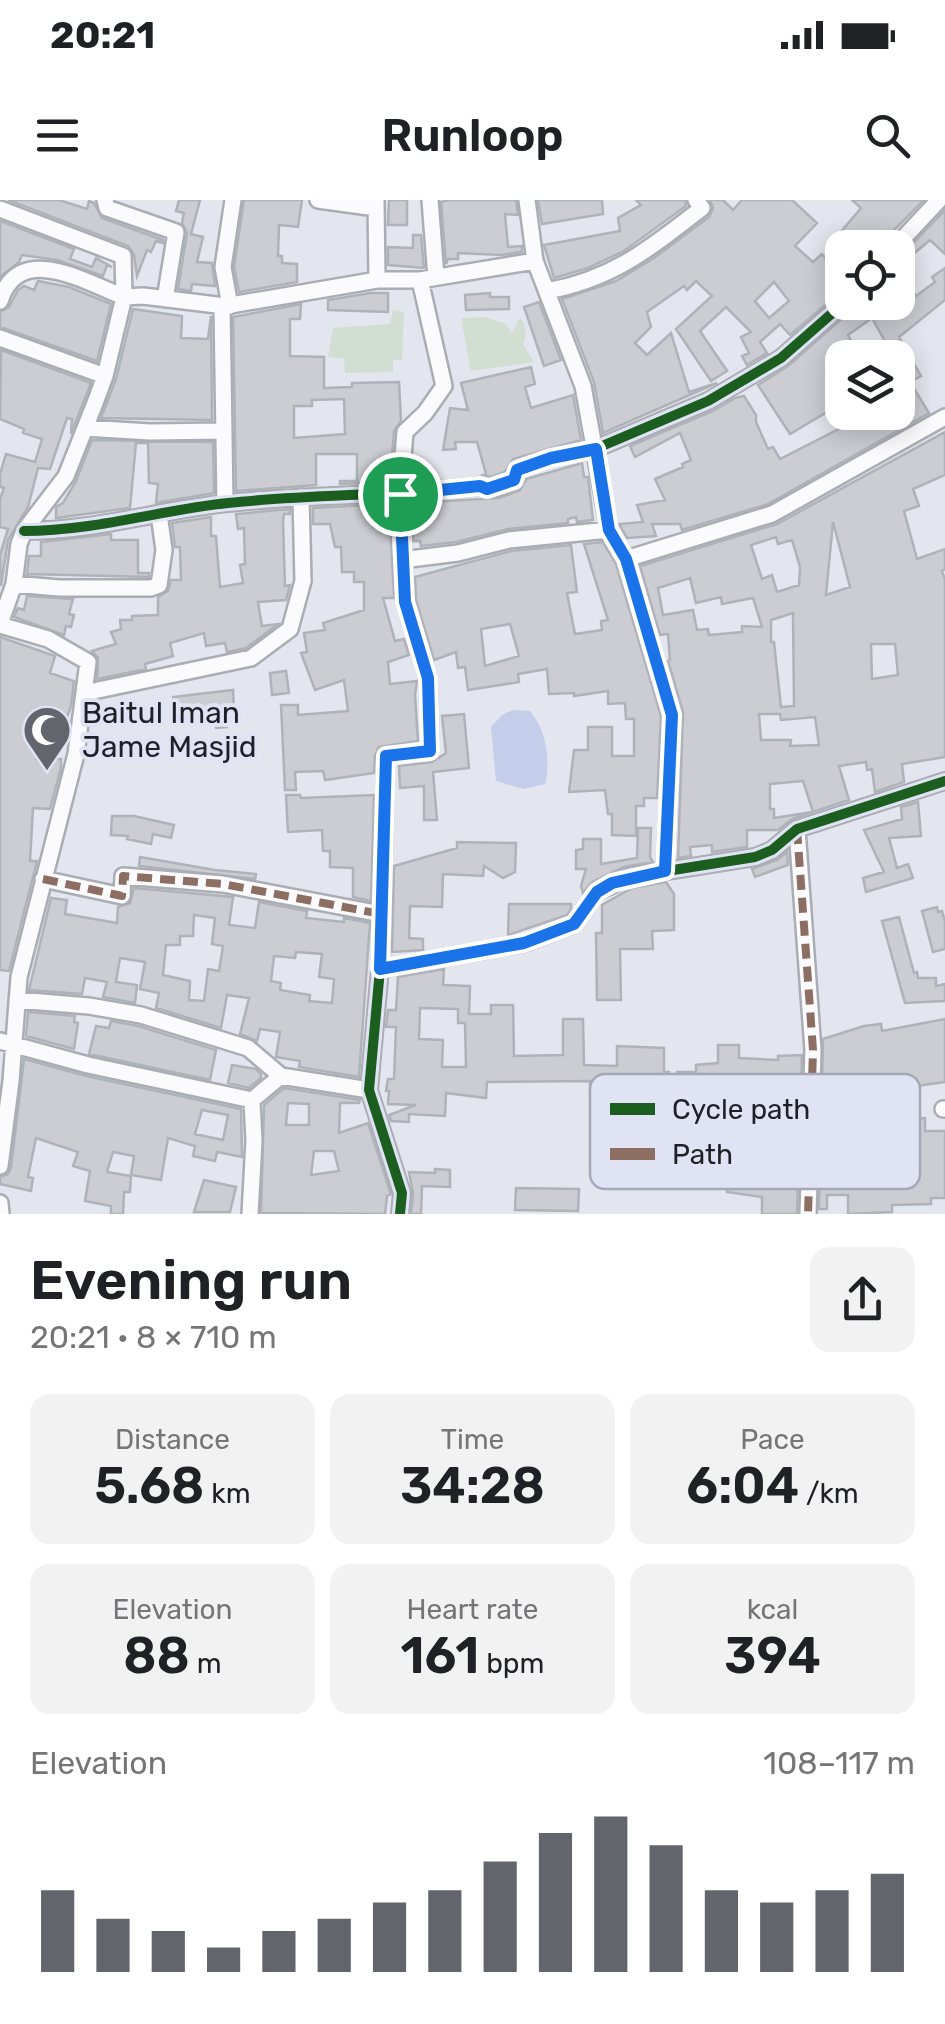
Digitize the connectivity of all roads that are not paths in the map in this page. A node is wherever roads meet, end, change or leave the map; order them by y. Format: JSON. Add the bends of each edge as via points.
{"nodes":[{"id":1,"x":104,"y":200,"type":"edge"},
{"id":2,"x":233,"y":200,"type":"edge"},
{"id":3,"x":318,"y":200,"type":"edge"},
{"id":4,"x":430,"y":200,"type":"edge"},
{"id":5,"x":527,"y":200,"type":"edge"},
{"id":6,"x":696,"y":200,"type":"edge"},
{"id":7,"x":939,"y":200,"type":"edge"},
{"id":8,"x":376,"y":204,"type":"edge"},
{"id":9,"x":0,"y":209,"type":"edge"},
{"id":10,"x":911,"y":230,"type":"edge"},
{"id":11,"x":535,"y":261,"type":"junction"},
{"id":12,"x":428,"y":279,"type":"junction"},
{"id":13,"x":377,"y":280,"type":"junction"},
{"id":14,"x":546,"y":291,"type":"junction"},
{"id":15,"x":124,"y":297,"type":"junction"},
{"id":16,"x":165,"y":299,"type":"junction"},
{"id":17,"x":0,"y":301,"type":"edge"},
{"id":18,"x":226,"y":306,"type":"junction"},
{"id":19,"x":825,"y":320,"type":"edge"},
{"id":20,"x":0,"y":338,"type":"edge"},
{"id":21,"x":105,"y":376,"type":"junction"},
{"id":22,"x":945,"y":417,"type":"edge"},
{"id":23,"x":86,"y":428,"type":"junction"},
{"id":24,"x":223,"y":431,"type":"junction"},
{"id":25,"x":596,"y":449,"type":"junction"},
{"id":26,"x":400,"y":494,"type":"junction"},
{"id":27,"x":301,"y":497,"type":"junction"},
{"id":28,"x":225,"y":503,"type":"junction"},
{"id":29,"x":160,"y":514,"type":"junction"},
{"id":30,"x":609,"y":530,"type":"junction"},
{"id":31,"x":24,"y":531,"type":"junction"},
{"id":32,"x":626,"y":559,"type":"junction"},
{"id":33,"x":402,"y":560,"type":"junction"},
{"id":34,"x":14,"y":584,"type":"junction"},
{"id":35,"x":0,"y":625,"type":"edge"},
{"id":36,"x":84,"y":693,"type":"junction"},
{"id":37,"x":945,"y":781,"type":"edge"},
{"id":38,"x":797,"y":830,"type":"junction"},
{"id":39,"x":665,"y":871,"type":"junction"},
{"id":40,"x":43,"y":880,"type":"junction"},
{"id":41,"x":381,"y":914,"type":"junction"},
{"id":42,"x":380,"y":969,"type":"junction"},
{"id":43,"x":0,"y":974,"type":"edge"},
{"id":44,"x":19,"y":977,"type":"junction"},
{"id":45,"x":17,"y":1000,"type":"junction"},
{"id":46,"x":6,"y":1042,"type":"edge"},
{"id":47,"x":812,"y":1074,"type":"edge"},
{"id":48,"x":281,"y":1076,"type":"junction"},
{"id":49,"x":369,"y":1090,"type":"junction"},
{"id":50,"x":252,"y":1100,"type":"junction"},
{"id":51,"x":0,"y":1166,"type":"edge"},
{"id":52,"x":809,"y":1189,"type":"edge"},
{"id":53,"x":0,"y":1203,"type":"edge"},
{"id":54,"x":0,"y":1214,"type":"edge"},
{"id":55,"x":250,"y":1214,"type":"edge"},
{"id":56,"x":400,"y":1214,"type":"edge"},
{"id":57,"x":808,"y":1214,"type":"edge"}],
"edges":[{"from":1,"to":16,"type":"street","via":[[107,208],[176,232]]},
{"from":2,"to":18,"type":"street"},
{"from":3,"to":8,"type":"street"},
{"from":4,"to":12,"type":"street"},
{"from":5,"to":11,"type":"street"},
{"from":6,"to":14,"type":"street","via":[[702,208],[611,273]]},
{"from":7,"to":10,"type":"street"},
{"from":8,"to":13,"type":"street"},
{"from":9,"to":15,"type":"street","via":[[122,256]]},
{"from":11,"to":12,"type":"street"},
{"from":11,"to":14,"type":"street"},
{"from":12,"to":13,"type":"street"},
{"from":12,"to":26,"type":"street","via":[[444,386],[405,432]]},
{"from":13,"to":18,"type":"street"},
{"from":14,"to":25,"type":"street","via":[[584,386]]},
{"from":15,"to":16,"type":"street"},
{"from":15,"to":17,"type":"street","via":[[43,268],[10,280]]},
{"from":15,"to":21,"type":"street"},
{"from":16,"to":18,"type":"street"},
{"from":18,"to":24,"type":"street"},
{"from":19,"to":25,"type":"street","via":[[781,358],[708,401]]},
{"from":20,"to":21,"type":"street"},
{"from":21,"to":23,"type":"street"},
{"from":22,"to":32,"type":"street","via":[[772,514]]},
{"from":23,"to":24,"type":"street"},
{"from":23,"to":31,"type":"street","via":[[66,476]]},
{"from":24,"to":28,"type":"street"},
{"from":25,"to":26,"type":"street","via":[[517,470],[514,480],[487,489]]},
{"from":25,"to":30,"type":"street"},
{"from":26,"to":27,"type":"street"},
{"from":26,"to":33,"type":"street"},
{"from":27,"to":28,"type":"street"},
{"from":27,"to":36,"type":"street","via":[[302,581],[290,629],[251,658]]},
{"from":28,"to":29,"type":"street"},
{"from":29,"to":31,"type":"street","via":[[66,531]]},
{"from":29,"to":34,"type":"street","via":[[164,550],[158,585]]},
{"from":30,"to":32,"type":"street"},
{"from":30,"to":33,"type":"street"},
{"from":31,"to":34,"type":"street"},
{"from":32,"to":39,"type":"street","via":[[672,715]]},
{"from":33,"to":41,"type":"street","via":[[405,602],[428,678],[430,751],[386,756]]},
{"from":34,"to":35,"type":"street"},
{"from":35,"to":36,"type":"street","via":[[48,638],[88,662]]},
{"from":36,"to":40,"type":"street","via":[[76,754]]},
{"from":37,"to":38,"type":"street"},
{"from":38,"to":39,"type":"street","via":[[755,857]]},
{"from":38,"to":47,"type":"street"},
{"from":39,"to":42,"type":"street","via":[[612,883],[574,924],[524,943]]},
{"from":40,"to":41,"type":"street","via":[[122,896],[123,876],[182,879]]},
{"from":40,"to":44,"type":"street"},
{"from":41,"to":42,"type":"street"},
{"from":42,"to":49,"type":"street"},
{"from":43,"to":44,"type":"street"},
{"from":44,"to":45,"type":"street"},
{"from":45,"to":46,"type":"street"},
{"from":45,"to":48,"type":"street","via":[[141,1015],[248,1048]]},
{"from":46,"to":50,"type":"street"},
{"from":46,"to":51,"type":"street"},
{"from":48,"to":49,"type":"street"},
{"from":48,"to":50,"type":"street"},
{"from":49,"to":56,"type":"street","via":[[402,1193]]},
{"from":50,"to":55,"type":"street"},
{"from":52,"to":57,"type":"street"},
{"from":53,"to":54,"type":"street"}]}
